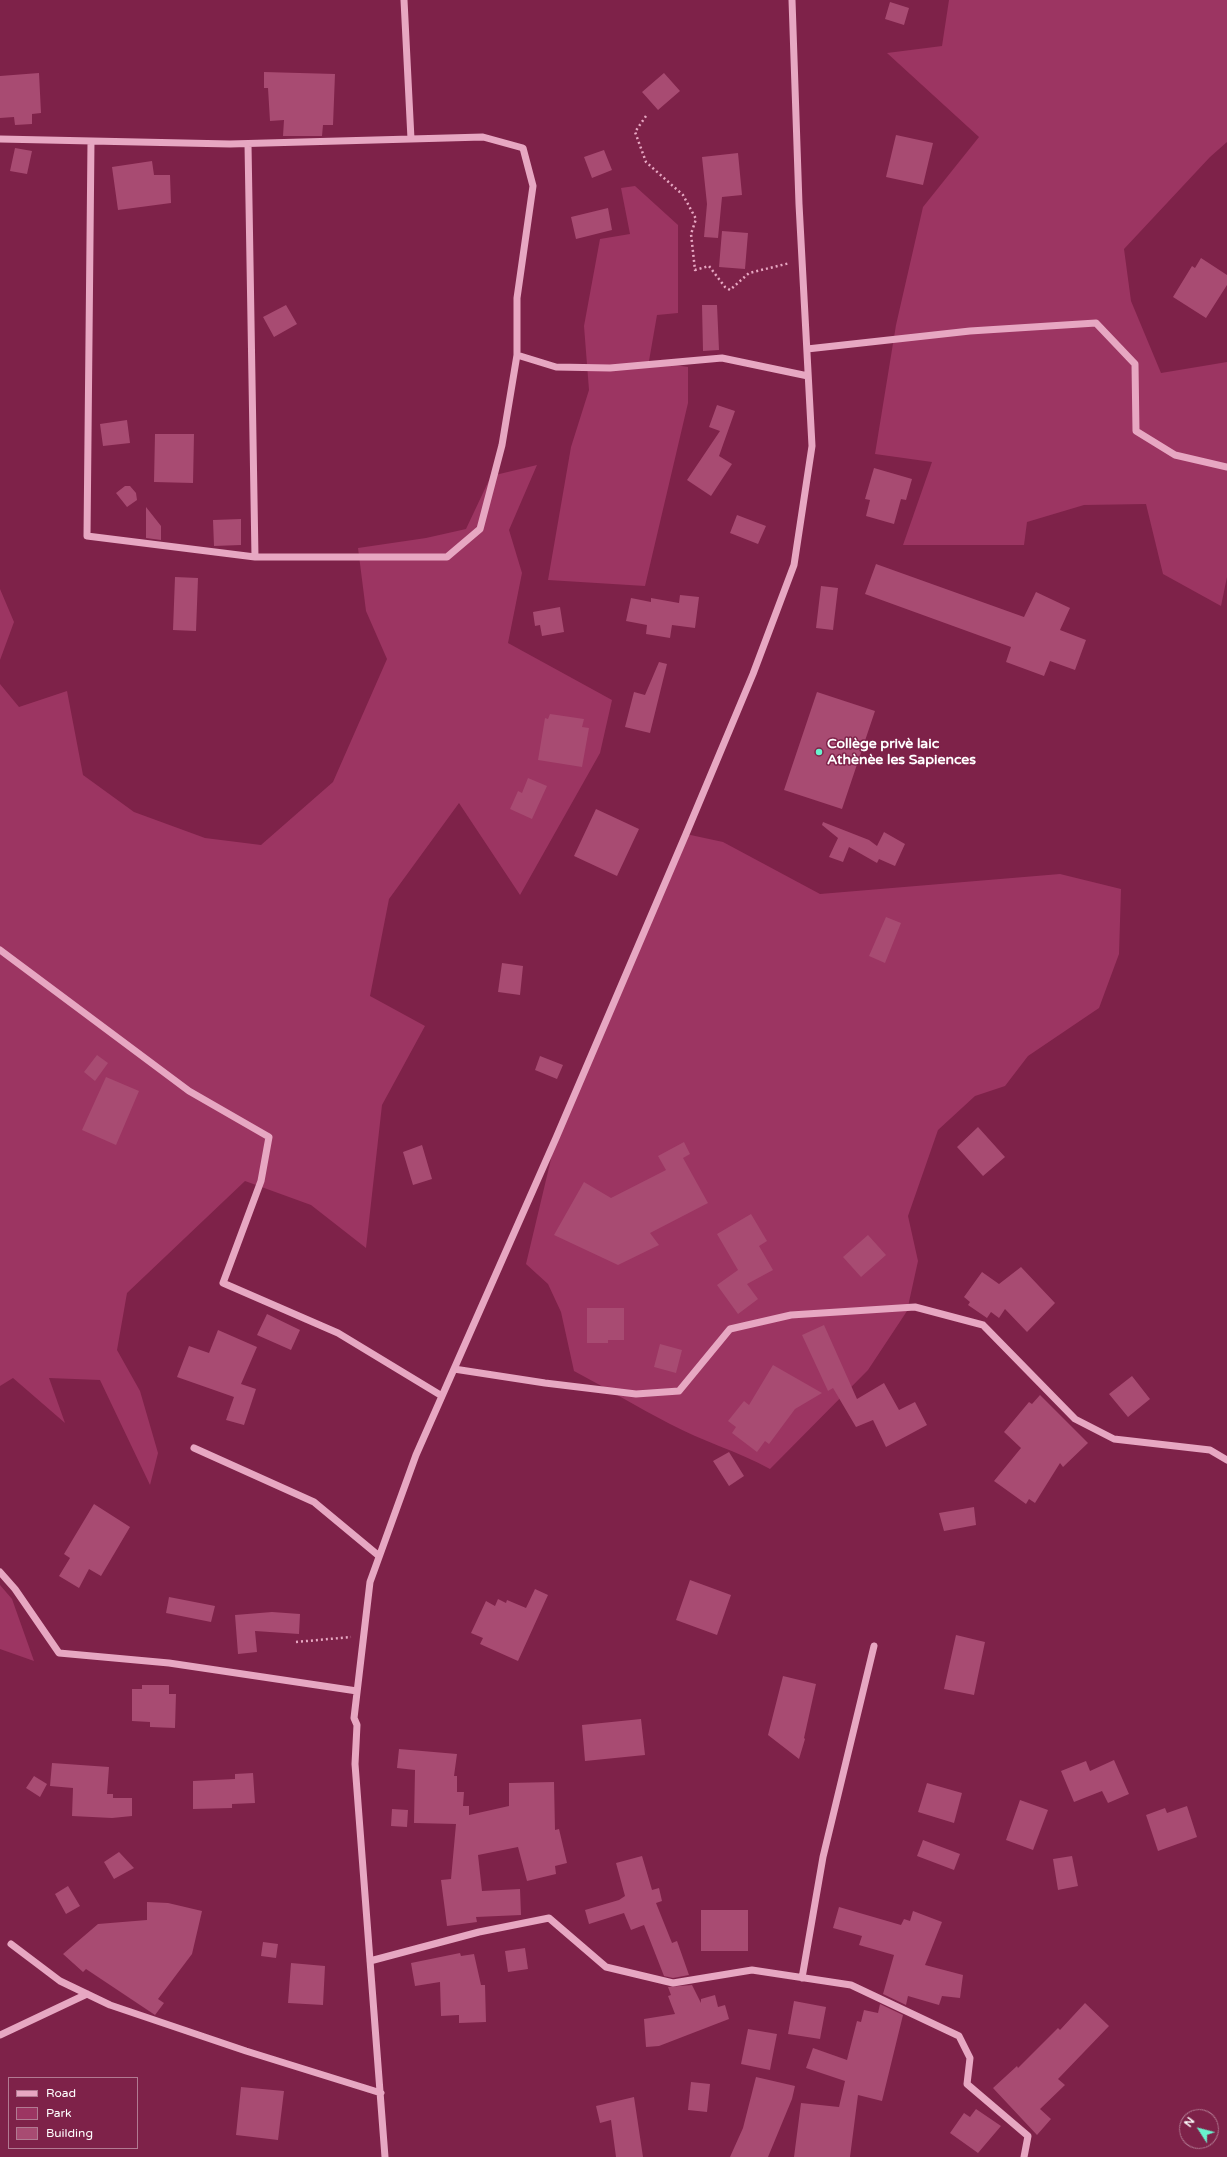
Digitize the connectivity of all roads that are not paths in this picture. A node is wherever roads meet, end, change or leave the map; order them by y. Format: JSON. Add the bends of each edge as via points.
{"nodes":[{"id":1,"x":404,"y":0,"type":"edge"},
{"id":2,"x":792,"y":0,"type":"edge"},
{"id":3,"x":0,"y":139,"type":"edge"},
{"id":4,"x":410,"y":139,"type":"junction"},
{"id":5,"x":91,"y":141,"type":"junction"},
{"id":6,"x":248,"y":144,"type":"junction"},
{"id":7,"x":807,"y":349,"type":"junction"},
{"id":8,"x":517,"y":355,"type":"junction"},
{"id":9,"x":808,"y":376,"type":"junction"},
{"id":10,"x":1227,"y":467,"type":"edge"},
{"id":11,"x":255,"y":556,"type":"junction"},
{"id":12,"x":0,"y":950,"type":"edge"},
{"id":13,"x":454,"y":1369,"type":"junction"},
{"id":14,"x":442,"y":1396,"type":"junction"},
{"id":15,"x":194,"y":1448,"type":"dead end"},
{"id":16,"x":1227,"y":1460,"type":"edge"},
{"id":17,"x":379,"y":1556,"type":"junction"},
{"id":18,"x":0,"y":1572,"type":"edge"},
{"id":19,"x":874,"y":1646,"type":"dead end"},
{"id":20,"x":357,"y":1691,"type":"junction"},
{"id":21,"x":11,"y":1944,"type":"dead end"},
{"id":22,"x":370,"y":1961,"type":"junction"},
{"id":23,"x":802,"y":1978,"type":"junction"},
{"id":24,"x":88,"y":1994,"type":"junction"},
{"id":25,"x":0,"y":2035,"type":"edge"},
{"id":26,"x":381,"y":2093,"type":"junction"},
{"id":27,"x":385,"y":2157,"type":"edge"},
{"id":28,"x":1024,"y":2157,"type":"edge"}],
"edges":[{"from":1,"to":4,"type":"street"},
{"from":2,"to":7,"type":"street"},
{"from":3,"to":5,"type":"street"},
{"from":4,"to":6,"type":"street"},
{"from":4,"to":8,"type":"street","via":[[483,138],[523,148],[532,186],[517,298]]},
{"from":5,"to":6,"type":"street"},
{"from":5,"to":11,"type":"street","via":[[87,536]]},
{"from":6,"to":11,"type":"street"},
{"from":7,"to":9,"type":"street"},
{"from":7,"to":10,"type":"street","via":[[970,331],[1096,323],[1135,364],[1136,431],[1175,455]]},
{"from":8,"to":9,"type":"street","via":[[556,367],[610,368],[722,358]]},
{"from":8,"to":11,"type":"street","via":[[502,445],[480,529],[447,557]]},
{"from":9,"to":13,"type":"street","via":[[812,446],[794,565],[715,766]]},
{"from":12,"to":14,"type":"street","via":[[189,1091],[269,1137],[261,1181],[223,1283],[338,1333]]},
{"from":13,"to":14,"type":"street"},
{"from":13,"to":16,"type":"street","via":[[636,1394],[679,1391],[730,1329],[791,1315],[915,1307],[983,1325],[1075,1419],[1114,1439],[1210,1450]]},
{"from":14,"to":17,"type":"street","via":[[416,1455]]},
{"from":15,"to":17,"type":"street","via":[[314,1502]]},
{"from":17,"to":20,"type":"street","via":[[370,1582]]},
{"from":18,"to":20,"type":"street","via":[[15,1589],[59,1653],[169,1663]]},
{"from":19,"to":23,"type":"street","via":[[823,1857]]},
{"from":20,"to":22,"type":"street","via":[[354,1718],[357,1725],[355,1764]]},
{"from":21,"to":24,"type":"street","via":[[60,1981]]},
{"from":22,"to":23,"type":"street","via":[[479,1932],[549,1918],[606,1967],[673,1983],[752,1970]]},
{"from":22,"to":26,"type":"street"},
{"from":23,"to":28,"type":"street","via":[[851,1985],[959,2036],[970,2058],[967,2084],[1028,2136]]},
{"from":24,"to":25,"type":"street"},
{"from":24,"to":26,"type":"street","via":[[110,2005]]},
{"from":26,"to":27,"type":"street"}]}
